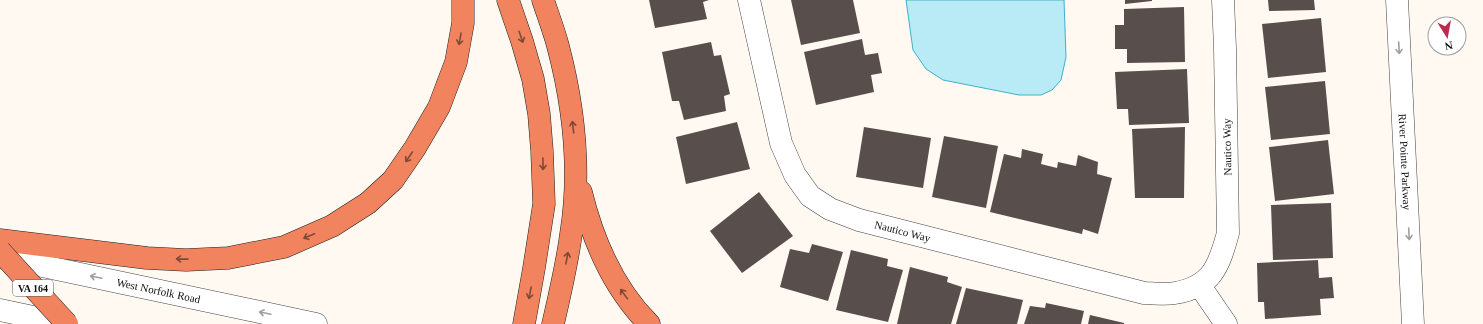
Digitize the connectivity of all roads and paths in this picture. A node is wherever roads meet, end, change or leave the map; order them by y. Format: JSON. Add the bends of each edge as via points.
{"nodes":[{"id":1,"x":463,"y":0,"type":"edge"},
{"id":2,"x":508,"y":0,"type":"edge"},
{"id":3,"x":543,"y":0,"type":"edge"},
{"id":4,"x":749,"y":0,"type":"edge"},
{"id":5,"x":1223,"y":0,"type":"edge"},
{"id":6,"x":1397,"y":0,"type":"edge"},
{"id":7,"x":575,"y":166,"type":"junction"},
{"id":8,"x":0,"y":240,"type":"edge"},
{"id":9,"x":0,"y":252,"type":"edge"},
{"id":10,"x":0,"y":257,"type":"edge"},
{"id":11,"x":1200,"y":286,"type":"junction"},
{"id":12,"x":0,"y":310,"type":"edge"},
{"id":13,"x":67,"y":324,"type":"edge"},
{"id":14,"x":316,"y":324,"type":"edge"},
{"id":15,"x":524,"y":324,"type":"edge"},
{"id":16,"x":553,"y":324,"type":"edge"},
{"id":17,"x":649,"y":324,"type":"edge"},
{"id":18,"x":1226,"y":324,"type":"edge"},
{"id":19,"x":1413,"y":324,"type":"edge"}],
"edges":[{"from":1,"to":8,"type":"highway","one_way":true,"via":[[463,22],[456,62],[439,107],[393,180],[368,203],[332,226],[284,247],[228,258],[186,260],[147,258]]},
{"from":2,"to":15,"type":"highway","one_way":true,"via":[[533,79],[542,151],[544,204]]},
{"from":7,"to":3,"type":"highway","one_way":true,"via":[[568,91],[558,46]]},
{"from":4,"to":11,"type":"street","name":"Nautico Way","via":[[782,143],[795,175],[802,185],[810,196],[830,209],[860,220],[1144,293],[1174,293]]},
{"from":5,"to":11,"type":"street","name":"Nautico Way","via":[[1228,233],[1222,256],[1214,271]]},
{"from":6,"to":19,"type":"street","name":"River Pointe Parkway","one_way":true},
{"from":16,"to":7,"type":"highway","one_way":true,"via":[[572,233]]},
{"from":17,"to":7,"type":"highway","one_way":true,"via":[[622,292],[603,258],[588,221]]},
{"from":9,"to":13,"type":"highway","number":"VA 164","bridge":true},
{"from":14,"to":10,"type":"street","name":"West Norfolk Road","one_way":true},
{"from":11,"to":18,"type":"street"},
{"from":12,"to":13,"type":"street"}]}
